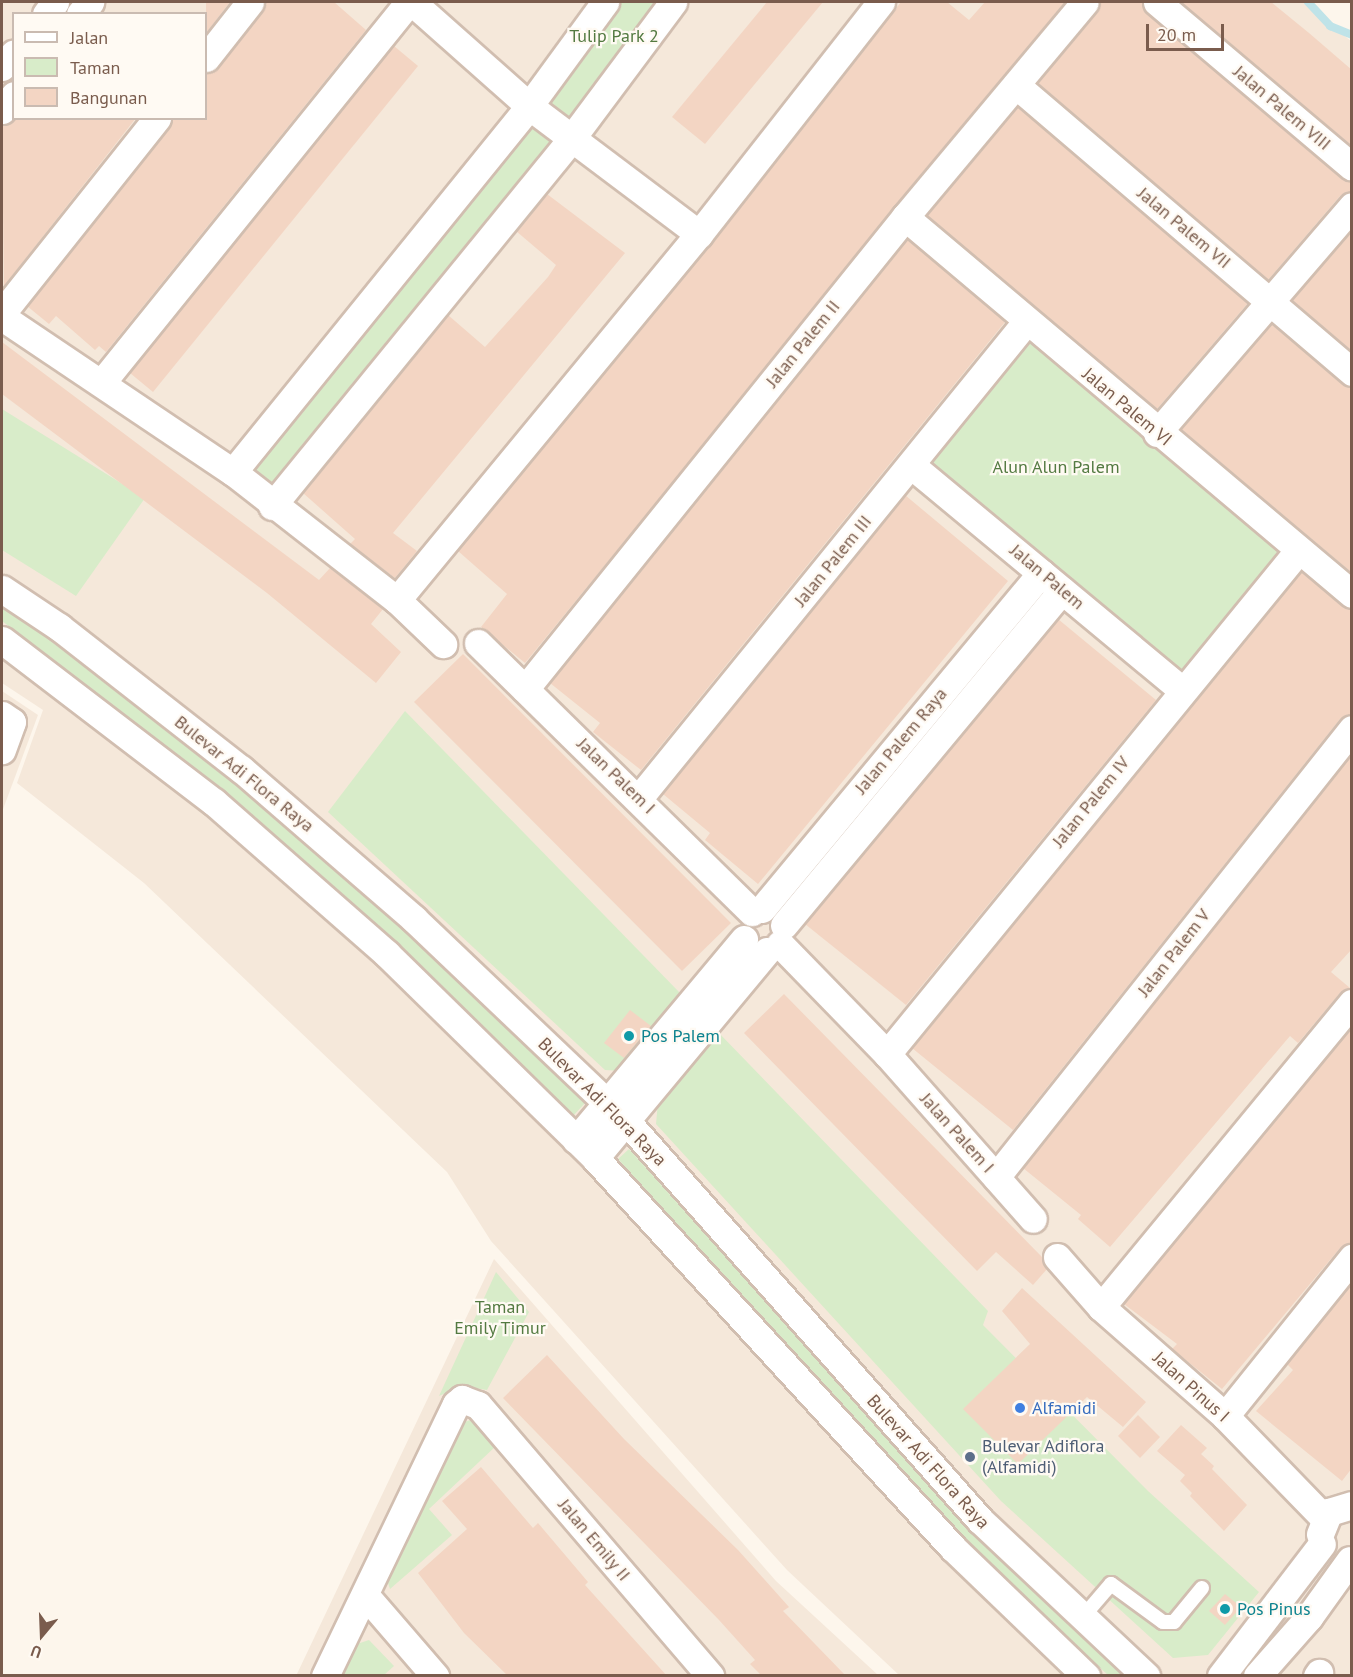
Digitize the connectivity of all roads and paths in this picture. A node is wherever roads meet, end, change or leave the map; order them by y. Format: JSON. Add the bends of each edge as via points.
{"nodes":[{"id":1,"x":250,"y":2,"type":"edge"},
{"id":2,"x":410,"y":2,"type":"edge"},
{"id":3,"x":605,"y":2,"type":"edge"},
{"id":4,"x":674,"y":2,"type":"edge"},
{"id":5,"x":881,"y":2,"type":"edge"},
{"id":6,"x":1085,"y":2,"type":"edge"},
{"id":7,"x":1158,"y":2,"type":"edge"},
{"id":8,"x":12,"y":55,"type":"edge"},
{"id":9,"x":207,"y":57,"type":"edge"},
{"id":10,"x":2,"y":67,"type":"edge"},
{"id":11,"x":1016,"y":85,"type":"junction"},
{"id":12,"x":12,"y":98,"type":"edge"},
{"id":13,"x":529,"y":106,"type":"junction"},
{"id":14,"x":2,"y":110,"type":"edge"},
{"id":15,"x":155,"y":120,"type":"edge"},
{"id":16,"x":571,"y":139,"type":"junction"},
{"id":17,"x":1352,"y":167,"type":"edge"},
{"id":18,"x":1352,"y":206,"type":"edge"},
{"id":19,"x":905,"y":217,"type":"junction"},
{"id":20,"x":699,"y":234,"type":"junction"},
{"id":21,"x":1269,"y":301,"type":"junction"},
{"id":22,"x":2,"y":315,"type":"edge"},
{"id":23,"x":1026,"y":322,"type":"junction"},
{"id":24,"x":1352,"y":372,"type":"edge"},
{"id":25,"x":103,"y":381,"type":"junction"},
{"id":26,"x":1157,"y":433,"type":"junction"},
{"id":27,"x":911,"y":465,"type":"junction"},
{"id":28,"x":233,"y":472,"type":"junction"},
{"id":29,"x":272,"y":506,"type":"junction"},
{"id":30,"x":1298,"y":551,"type":"junction"},
{"id":31,"x":1041,"y":573,"type":"junction"},
{"id":32,"x":2,"y":589,"type":"edge"},
{"id":33,"x":1062,"y":590,"type":"junction"},
{"id":34,"x":1352,"y":594,"type":"edge"},
{"id":35,"x":397,"y":600,"type":"junction"},
{"id":36,"x":2,"y":640,"type":"edge"},
{"id":37,"x":478,"y":643,"type":"dead end"},
{"id":38,"x":443,"y":644,"type":"dead end"},
{"id":39,"x":525,"y":689,"type":"junction"},
{"id":40,"x":1182,"y":690,"type":"junction"},
{"id":41,"x":7,"y":718,"type":"edge"},
{"id":42,"x":1352,"y":729,"type":"edge"},
{"id":43,"x":2,"y":750,"type":"edge"},
{"id":44,"x":639,"y":798,"type":"junction"},
{"id":45,"x":757,"y":910,"type":"junction"},
{"id":46,"x":769,"y":940,"type":"junction"},
{"id":47,"x":1352,"y":1003,"type":"edge"},
{"id":48,"x":886,"y":1054,"type":"junction"},
{"id":49,"x":606,"y":1102,"type":"junction"},
{"id":50,"x":627,"y":1122,"type":"junction"},
{"id":51,"x":586,"y":1149,"type":"junction"},
{"id":52,"x":996,"y":1177,"type":"junction"},
{"id":53,"x":1033,"y":1219,"type":"dead end"},
{"id":54,"x":1058,"y":1257,"type":"dead end"},
{"id":55,"x":1352,"y":1258,"type":"edge"},
{"id":56,"x":1101,"y":1307,"type":"junction"},
{"id":57,"x":1226,"y":1416,"type":"junction"},
{"id":58,"x":1352,"y":1505,"type":"edge"},
{"id":59,"x":1324,"y":1518,"type":"junction"},
{"id":60,"x":1322,"y":1544,"type":"junction"},
{"id":61,"x":1351,"y":1560,"type":"edge"},
{"id":62,"x":1202,"y":1588,"type":"dead end"},
{"id":63,"x":366,"y":1596,"type":"junction"},
{"id":64,"x":1081,"y":1619,"type":"junction"},
{"id":65,"x":325,"y":1676,"type":"edge"},
{"id":66,"x":435,"y":1676,"type":"edge"},
{"id":67,"x":710,"y":1676,"type":"edge"},
{"id":68,"x":1086,"y":1676,"type":"edge"},
{"id":69,"x":1146,"y":1676,"type":"edge"},
{"id":70,"x":1221,"y":1676,"type":"edge"},
{"id":71,"x":1257,"y":1676,"type":"edge"}],
"edges":[{"from":1,"to":9,"type":"street"},
{"from":2,"to":13,"type":"street"},
{"from":2,"to":25,"type":"street"},
{"from":3,"to":13,"type":"street"},
{"from":4,"to":16,"type":"street"},
{"from":5,"to":20,"type":"street"},
{"from":6,"to":11,"type":"street","name":"Jalan Palem II"},
{"from":7,"to":17,"type":"street","name":"Jalan Palem VIII"},
{"from":8,"to":10,"type":"street"},
{"from":11,"to":19,"type":"street","name":"Jalan Palem II"},
{"from":11,"to":21,"type":"street","name":"Jalan Palem VII"},
{"from":12,"to":14,"type":"street"},
{"from":13,"to":16,"type":"street"},
{"from":13,"to":28,"type":"street"},
{"from":15,"to":22,"type":"street"},
{"from":16,"to":20,"type":"street"},
{"from":16,"to":29,"type":"street"},
{"from":18,"to":21,"type":"street"},
{"from":19,"to":23,"type":"street","name":"Jalan Palem VI"},
{"from":19,"to":39,"type":"street","name":"Jalan Palem II"},
{"from":20,"to":35,"type":"street"},
{"from":21,"to":24,"type":"street","name":"Jalan Palem VII"},
{"from":21,"to":26,"type":"street"},
{"from":22,"to":25,"type":"street"},
{"from":23,"to":26,"type":"street","name":"Jalan Palem VI"},
{"from":23,"to":27,"type":"street","name":"Jalan Palem III"},
{"from":25,"to":28,"type":"street"},
{"from":26,"to":30,"type":"street","name":"Jalan Palem VI"},
{"from":27,"to":31,"type":"street","name":"Jalan Palem"},
{"from":27,"to":44,"type":"street","name":"Jalan Palem III"},
{"from":28,"to":29,"type":"street"},
{"from":29,"to":35,"type":"street"},
{"from":30,"to":34,"type":"street","name":"Jalan Palem VI"},
{"from":30,"to":40,"type":"street","name":"Jalan Palem IV"},
{"from":31,"to":33,"type":"street","name":"Jalan Palem"},
{"from":31,"to":45,"type":"street","name":"Jalan Palem Raya"},
{"from":32,"to":49,"type":"street","name":"Bulevar Adi Flora Raya","via":[[59,627],[241,768],[414,919]]},
{"from":33,"to":40,"type":"street","name":"Jalan Palem"},
{"from":33,"to":46,"type":"street","name":"Jalan Palem Raya"},
{"from":35,"to":38,"type":"street"},
{"from":36,"to":51,"type":"street","via":[[214,802],[387,954]]},
{"from":37,"to":39,"type":"street","name":"Jalan Palem I"},
{"from":39,"to":44,"type":"street","name":"Jalan Palem I"},
{"from":40,"to":48,"type":"street","name":"Jalan Palem IV"},
{"from":41,"to":43,"type":"street"},
{"from":42,"to":52,"type":"street","name":"Jalan Palem V"},
{"from":44,"to":45,"type":"street","name":"Jalan Palem I"},
{"from":45,"to":46,"type":"street","name":"Jalan Palem I","via":[[780,916]]},
{"from":46,"to":48,"type":"street","name":"Jalan Palem I"},
{"from":46,"to":49,"type":"street","name":"Jalan Palem Raya"},
{"from":46,"to":50,"type":"street","name":"Jalan Palem Raya"},
{"from":47,"to":56,"type":"street"},
{"from":48,"to":52,"type":"street","name":"Jalan Palem I"},
{"from":49,"to":50,"type":"street","name":"Bulevar Adi Flora Raya"},
{"from":49,"to":51,"type":"street","name":"Jalan Palem Raya"},
{"from":50,"to":51,"type":"street","name":"Jalan Palem Raya"},
{"from":50,"to":64,"type":"street","name":"Bulevar Adi Flora Raya","via":[[897,1430],[980,1520]]},
{"from":51,"to":68,"type":"street","via":[[953,1548]]},
{"from":52,"to":53,"type":"street","name":"Jalan Palem I"},
{"from":54,"to":56,"type":"street","name":"Jalan Pinus I"},
{"from":55,"to":57,"type":"street"},
{"from":56,"to":57,"type":"street","name":"Jalan Pinus I"},
{"from":57,"to":59,"type":"street","name":"Jalan Pinus I"},
{"from":58,"to":59,"type":"street","via":[[1336,1507]]},
{"from":59,"to":60,"type":"street"},
{"from":60,"to":61,"type":"street","via":[[1329,1553]]},
{"from":60,"to":70,"type":"street"},
{"from":61,"to":71,"type":"street","via":[[1309,1617]]},
{"from":62,"to":64,"type":"lane","via":[[1174,1622],[1163,1622],[1111,1584]]},
{"from":63,"to":65,"type":"street"},
{"from":63,"to":66,"type":"street"},
{"from":63,"to":67,"type":"street","name":"Jalan Emily II","via":[[456,1404],[471,1399]]},
{"from":64,"to":69,"type":"street","name":"Bulevar Adi Flora Raya"}]}
